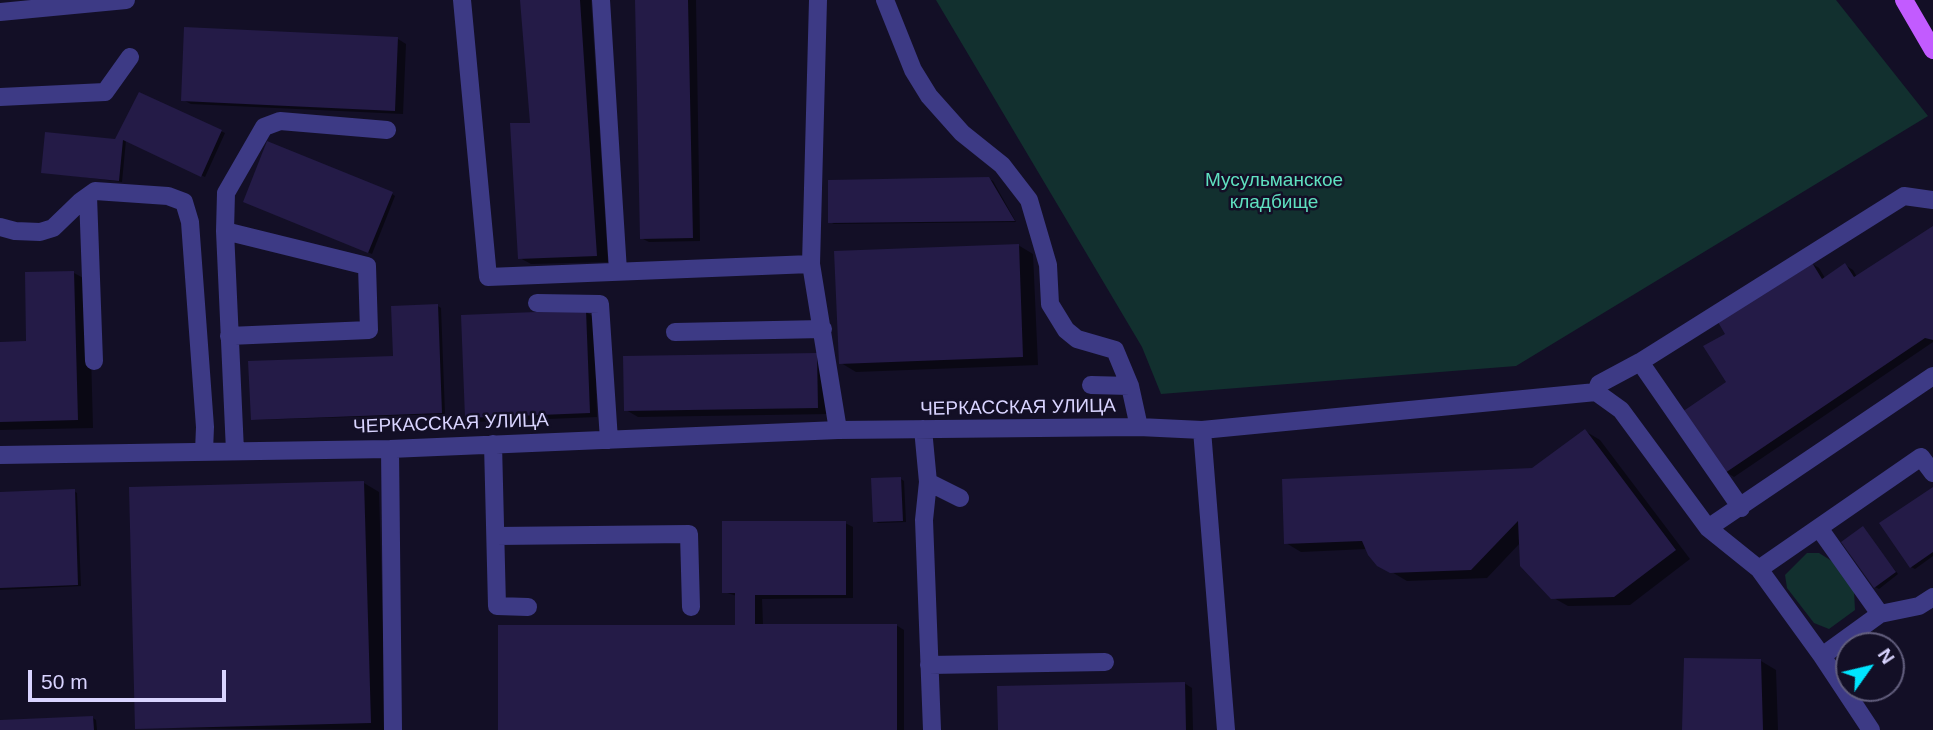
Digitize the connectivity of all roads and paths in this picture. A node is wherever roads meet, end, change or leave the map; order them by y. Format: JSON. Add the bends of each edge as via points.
{"nodes":[{"id":1,"x":126,"y":0,"type":"edge"},
{"id":2,"x":462,"y":0,"type":"edge"},
{"id":3,"x":601,"y":0,"type":"edge"},
{"id":4,"x":818,"y":0,"type":"edge"},
{"id":5,"x":885,"y":0,"type":"edge"},
{"id":6,"x":1904,"y":0,"type":"edge"},
{"id":7,"x":0,"y":12,"type":"edge"},
{"id":8,"x":1933,"y":50,"type":"edge"},
{"id":9,"x":130,"y":57,"type":"dead end"},
{"id":10,"x":0,"y":97,"type":"edge"},
{"id":11,"x":387,"y":130,"type":"dead end"},
{"id":12,"x":88,"y":196,"type":"junction"},
{"id":13,"x":1933,"y":200,"type":"edge"},
{"id":14,"x":0,"y":227,"type":"edge"},
{"id":15,"x":225,"y":231,"type":"junction"},
{"id":16,"x":811,"y":264,"type":"junction"},
{"id":17,"x":618,"y":271,"type":"junction"},
{"id":18,"x":537,"y":303,"type":"dead end"},
{"id":19,"x":823,"y":329,"type":"junction"},
{"id":20,"x":675,"y":332,"type":"dead end"},
{"id":21,"x":229,"y":336,"type":"junction"},
{"id":22,"x":94,"y":361,"type":"dead end"},
{"id":23,"x":1640,"y":362,"type":"junction"},
{"id":24,"x":1933,"y":376,"type":"edge"},
{"id":25,"x":1091,"y":385,"type":"dead end"},
{"id":26,"x":1130,"y":386,"type":"junction"},
{"id":27,"x":1596,"y":392,"type":"junction"},
{"id":28,"x":1139,"y":427,"type":"junction"},
{"id":29,"x":923,"y":429,"type":"junction"},
{"id":30,"x":838,"y":430,"type":"junction"},
{"id":31,"x":1202,"y":430,"type":"junction"},
{"id":32,"x":609,"y":440,"type":"junction"},
{"id":33,"x":493,"y":444,"type":"junction"},
{"id":34,"x":390,"y":449,"type":"junction"},
{"id":35,"x":204,"y":451,"type":"junction"},
{"id":36,"x":235,"y":451,"type":"junction"},
{"id":37,"x":0,"y":456,"type":"edge"},
{"id":38,"x":1933,"y":473,"type":"edge"},
{"id":39,"x":929,"y":482,"type":"junction"},
{"id":40,"x":960,"y":498,"type":"dead end"},
{"id":41,"x":1741,"y":508,"type":"junction"},
{"id":42,"x":1709,"y":528,"type":"junction"},
{"id":43,"x":1819,"y":528,"type":"junction"},
{"id":44,"x":496,"y":536,"type":"junction"},
{"id":45,"x":1759,"y":569,"type":"junction"},
{"id":46,"x":1933,"y":597,"type":"edge"},
{"id":47,"x":528,"y":607,"type":"dead end"},
{"id":48,"x":691,"y":607,"type":"dead end"},
{"id":49,"x":1880,"y":614,"type":"junction"},
{"id":50,"x":1822,"y":656,"type":"junction"},
{"id":51,"x":1105,"y":663,"type":"dead end"},
{"id":52,"x":929,"y":665,"type":"junction"},
{"id":53,"x":394,"y":730,"type":"edge"},
{"id":54,"x":932,"y":730,"type":"edge"},
{"id":55,"x":1226,"y":730,"type":"edge"},
{"id":56,"x":1871,"y":730,"type":"edge"}],
"edges":[{"from":1,"to":7,"type":"street"},
{"from":2,"to":17,"type":"street","via":[[488,277]]},
{"from":3,"to":17,"type":"street"},
{"from":4,"to":16,"type":"street"},
{"from":5,"to":26,"type":"street","via":[[913,70],[929,96],[962,133],[1002,165],[1029,200],[1048,265],[1049,304],[1056,316],[1077,339],[1115,350]]},
{"from":6,"to":8,"type":"main road"},
{"from":9,"to":10,"type":"street","via":[[105,92]]},
{"from":11,"to":15,"type":"street","via":[[280,121],[264,127],[226,194]]},
{"from":12,"to":14,"type":"street","via":[[53,228],[40,232]]},
{"from":12,"to":22,"type":"street"},
{"from":12,"to":35,"type":"street","via":[[96,191],[157,195],[184,202],[190,222]]},
{"from":13,"to":23,"type":"street","via":[[1904,196]]},
{"from":15,"to":21,"type":"street"},
{"from":15,"to":21,"type":"street","via":[[367,266],[369,330]]},
{"from":16,"to":17,"type":"street"},
{"from":16,"to":19,"type":"street"},
{"from":18,"to":32,"type":"street","via":[[600,304]]},
{"from":19,"to":20,"type":"street"},
{"from":19,"to":30,"type":"street"},
{"from":21,"to":36,"type":"street"},
{"from":23,"to":27,"type":"street","via":[[1599,383]]},
{"from":23,"to":41,"type":"street"},
{"from":24,"to":41,"type":"street"},
{"from":25,"to":26,"type":"street"},
{"from":26,"to":28,"type":"street"},
{"from":27,"to":31,"type":"street","name":"ЧЕРКАССКАЯ УЛИЦА"},
{"from":27,"to":42,"type":"street","via":[[1621,410]]},
{"from":28,"to":29,"type":"street","name":"ЧЕРКАССКАЯ УЛИЦА"},
{"from":28,"to":31,"type":"street","name":"ЧЕРКАССКАЯ УЛИЦА"},
{"from":29,"to":30,"type":"street","name":"ЧЕРКАССКАЯ УЛИЦА"},
{"from":29,"to":39,"type":"street"},
{"from":30,"to":32,"type":"street","name":"ЧЕРКАССКАЯ УЛИЦА"},
{"from":31,"to":55,"type":"street"},
{"from":32,"to":33,"type":"street","name":"ЧЕРКАССКАЯ УЛИЦА"},
{"from":33,"to":34,"type":"street","name":"ЧЕРКАССКАЯ УЛИЦА"},
{"from":33,"to":44,"type":"street"},
{"from":34,"to":36,"type":"street","name":"ЧЕРКАССКАЯ УЛИЦА"},
{"from":34,"to":53,"type":"street"},
{"from":35,"to":36,"type":"street","name":"ЧЕРКАССКАЯ УЛИЦА"},
{"from":35,"to":37,"type":"street","name":"ЧЕРКАССКАЯ УЛИЦА"},
{"from":38,"to":43,"type":"street","via":[[1921,457]]},
{"from":39,"to":40,"type":"street"},
{"from":39,"to":52,"type":"street","via":[[924,520]]},
{"from":41,"to":42,"type":"street"},
{"from":42,"to":45,"type":"street"},
{"from":43,"to":45,"type":"street"},
{"from":43,"to":49,"type":"street"},
{"from":44,"to":47,"type":"street","via":[[497,607]]},
{"from":44,"to":48,"type":"street","via":[[688,534]]},
{"from":45,"to":50,"type":"street"},
{"from":46,"to":49,"type":"street","via":[[1919,606]]},
{"from":49,"to":50,"type":"street"},
{"from":50,"to":56,"type":"street"},
{"from":51,"to":52,"type":"street"},
{"from":52,"to":54,"type":"street"}]}
